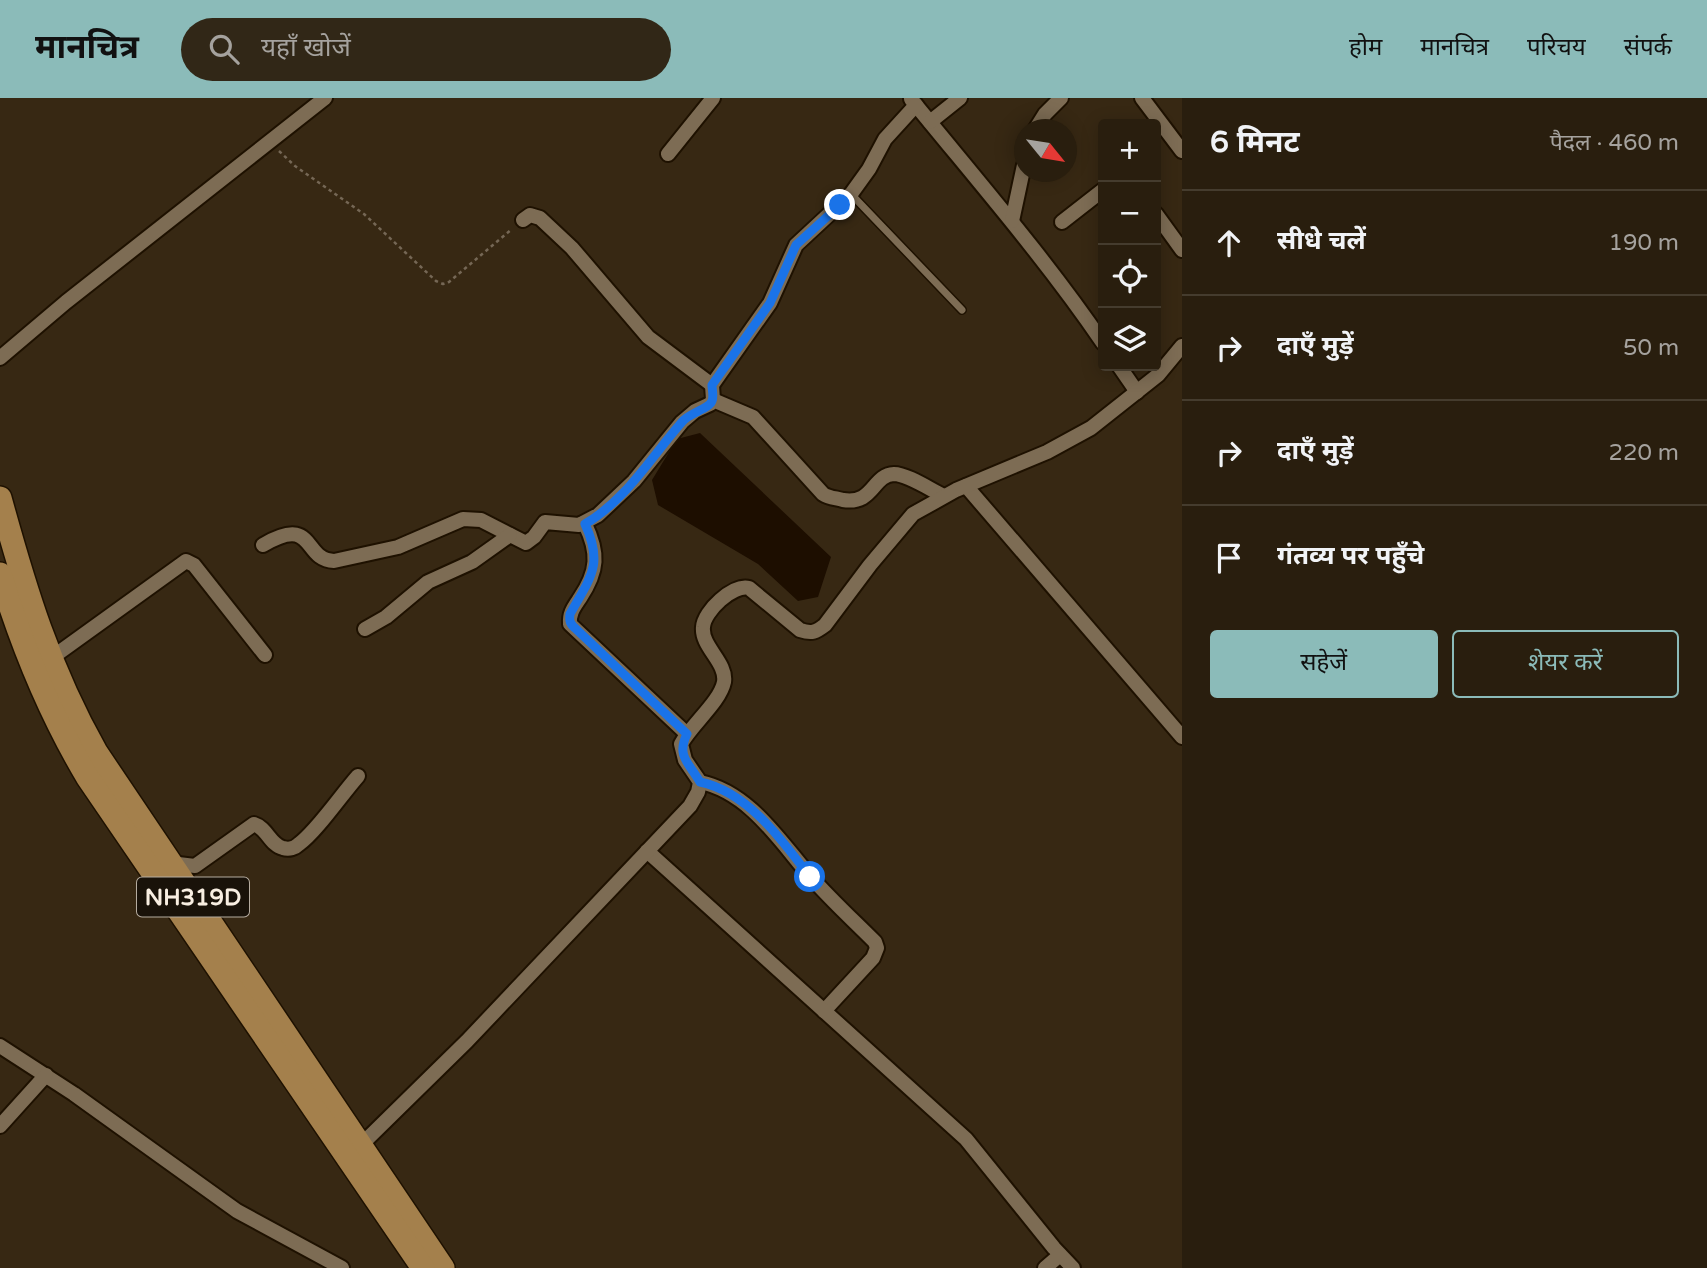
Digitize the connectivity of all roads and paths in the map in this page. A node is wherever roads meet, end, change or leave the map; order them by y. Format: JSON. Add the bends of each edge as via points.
{"nodes":[{"id":1,"x":713,"y":98,"type":"edge"},
{"id":2,"x":960,"y":98,"type":"edge"},
{"id":3,"x":1061,"y":98,"type":"edge"},
{"id":4,"x":1142,"y":98,"type":"edge"},
{"id":5,"x":316,"y":101,"type":"edge"},
{"id":6,"x":913,"y":102,"type":"edge"},
{"id":7,"x":1042,"y":119,"type":"edge"},
{"id":8,"x":930,"y":122,"type":"junction"},
{"id":9,"x":270,"y":142,"type":"junction"},
{"id":10,"x":1182,"y":151,"type":"edge"},
{"id":11,"x":668,"y":154,"type":"dead end"},
{"id":12,"x":1020,"y":182,"type":"edge"},
{"id":13,"x":851,"y":194,"type":"junction"},
{"id":14,"x":1098,"y":194,"type":"edge"},
{"id":15,"x":523,"y":220,"type":"joint"},
{"id":16,"x":1012,"y":221,"type":"junction"},
{"id":17,"x":1161,"y":221,"type":"edge"},
{"id":18,"x":1062,"y":222,"type":"dead end"},
{"id":19,"x":1182,"y":250,"type":"edge"},
{"id":20,"x":962,"y":310,"type":"dead end"},
{"id":21,"x":1098,"y":336,"type":"edge"},
{"id":22,"x":1182,"y":346,"type":"edge"},
{"id":23,"x":0,"y":358,"type":"edge"},
{"id":24,"x":1122,"y":371,"type":"edge"},
{"id":25,"x":712,"y":392,"type":"junction"},
{"id":26,"x":1137,"y":392,"type":"junction"},
{"id":27,"x":966,"y":486,"type":"junction"},
{"id":28,"x":944,"y":496,"type":"junction"},
{"id":29,"x":0,"y":498,"type":"edge"},
{"id":30,"x":585,"y":524,"type":"junction"},
{"id":31,"x":510,"y":535,"type":"junction"},
{"id":32,"x":263,"y":545,"type":"dead end"},
{"id":33,"x":8,"y":553,"type":"edge"},
{"id":34,"x":0,"y":574,"type":"edge"},
{"id":35,"x":365,"y":629,"type":"dead end"},
{"id":36,"x":265,"y":655,"type":"dead end"},
{"id":37,"x":50,"y":659,"type":"junction"},
{"id":38,"x":687,"y":734,"type":"junction"},
{"id":39,"x":1182,"y":737,"type":"edge"},
{"id":40,"x":358,"y":776,"type":"dead end"},
{"id":41,"x":700,"y":782,"type":"junction"},
{"id":42,"x":647,"y":851,"type":"junction"},
{"id":43,"x":170,"y":863,"type":"junction"},
{"id":44,"x":824,"y":1011,"type":"junction"},
{"id":45,"x":0,"y":1046,"type":"edge"},
{"id":46,"x":46,"y":1075,"type":"junction"},
{"id":47,"x":0,"y":1126,"type":"edge"},
{"id":48,"x":361,"y":1144,"type":"junction"},
{"id":49,"x":1060,"y":1255,"type":"junction"},
{"id":50,"x":342,"y":1268,"type":"edge"},
{"id":51,"x":423,"y":1268,"type":"edge"},
{"id":52,"x":443,"y":1268,"type":"edge"},
{"id":53,"x":1045,"y":1268,"type":"edge"},
{"id":54,"x":1073,"y":1268,"type":"edge"}],
"edges":[{"from":1,"to":11,"type":"street"},
{"from":2,"to":8,"type":"street"},
{"from":3,"to":7,"type":"street"},
{"from":4,"to":10,"type":"street"},
{"from":5,"to":9,"type":"street"},
{"from":6,"to":8,"type":"street"},
{"from":6,"to":13,"type":"street"},
{"from":8,"to":16,"type":"street"},
{"from":9,"to":15,"type":"path","via":[[295,166],[364,214],[443,284]]},
{"from":9,"to":23,"type":"street"},
{"from":12,"to":16,"type":"street"},
{"from":13,"to":20,"type":"lane"},
{"from":13,"to":25,"type":"street","via":[[796,245],[770,303]]},
{"from":14,"to":18,"type":"street"},
{"from":15,"to":25,"type":"street","via":[[530,215],[540,218],[572,248],[648,337]]},
{"from":16,"to":21,"type":"street"},
{"from":17,"to":19,"type":"street"},
{"from":22,"to":26,"type":"street"},
{"from":24,"to":26,"type":"street"},
{"from":25,"to":28,"type":"street","via":[[753,417],[829,498],[855,502],[892,474]]},
{"from":25,"to":30,"type":"street","via":[[706,407],[688,415],[634,481]]},
{"from":26,"to":27,"type":"street","via":[[1070,440]]},
{"from":27,"to":28,"type":"street"},
{"from":27,"to":39,"type":"street"},
{"from":28,"to":38,"type":"street","via":[[905,522],[817,632],[800,630],[749,588],[742,586],[728,593],[703,627],[724,680]]},
{"from":29,"to":33,"type":"highway","number":"NH319D"},
{"from":30,"to":31,"type":"street","via":[[545,522],[526,543]]},
{"from":30,"to":38,"type":"street","via":[[595,550],[594,567],[570,614],[570,624]]},
{"from":31,"to":32,"type":"street","via":[[481,520],[463,519],[398,547],[334,561],[320,556],[300,535],[284,535]]},
{"from":31,"to":35,"type":"street","via":[[472,562],[428,582]]},
{"from":33,"to":37,"type":"highway","number":"NH319D"},
{"from":34,"to":51,"type":"highway","number":"NH319D","via":[[45,699],[88,778]]},
{"from":36,"to":37,"type":"street","via":[[194,565],[186,561]]},
{"from":37,"to":43,"type":"highway","number":"NH319D","via":[[96,752]]},
{"from":38,"to":41,"type":"street","via":[[682,752]]},
{"from":40,"to":43,"type":"street","via":[[295,847],[278,846],[254,824],[195,866]]},
{"from":41,"to":42,"type":"street","via":[[690,806]]},
{"from":41,"to":44,"type":"street","via":[[717,785],[753,811],[875,942],[873,958]]},
{"from":42,"to":44,"type":"street"},
{"from":42,"to":48,"type":"street","via":[[467,1041]]},
{"from":43,"to":48,"type":"highway","number":"NH319D"},
{"from":44,"to":49,"type":"street","via":[[966,1139]]},
{"from":45,"to":46,"type":"street"},
{"from":46,"to":47,"type":"street"},
{"from":46,"to":50,"type":"street","via":[[237,1211]]},
{"from":48,"to":52,"type":"highway","number":"NH319D"},
{"from":49,"to":53,"type":"street"},
{"from":49,"to":54,"type":"street"}]}
